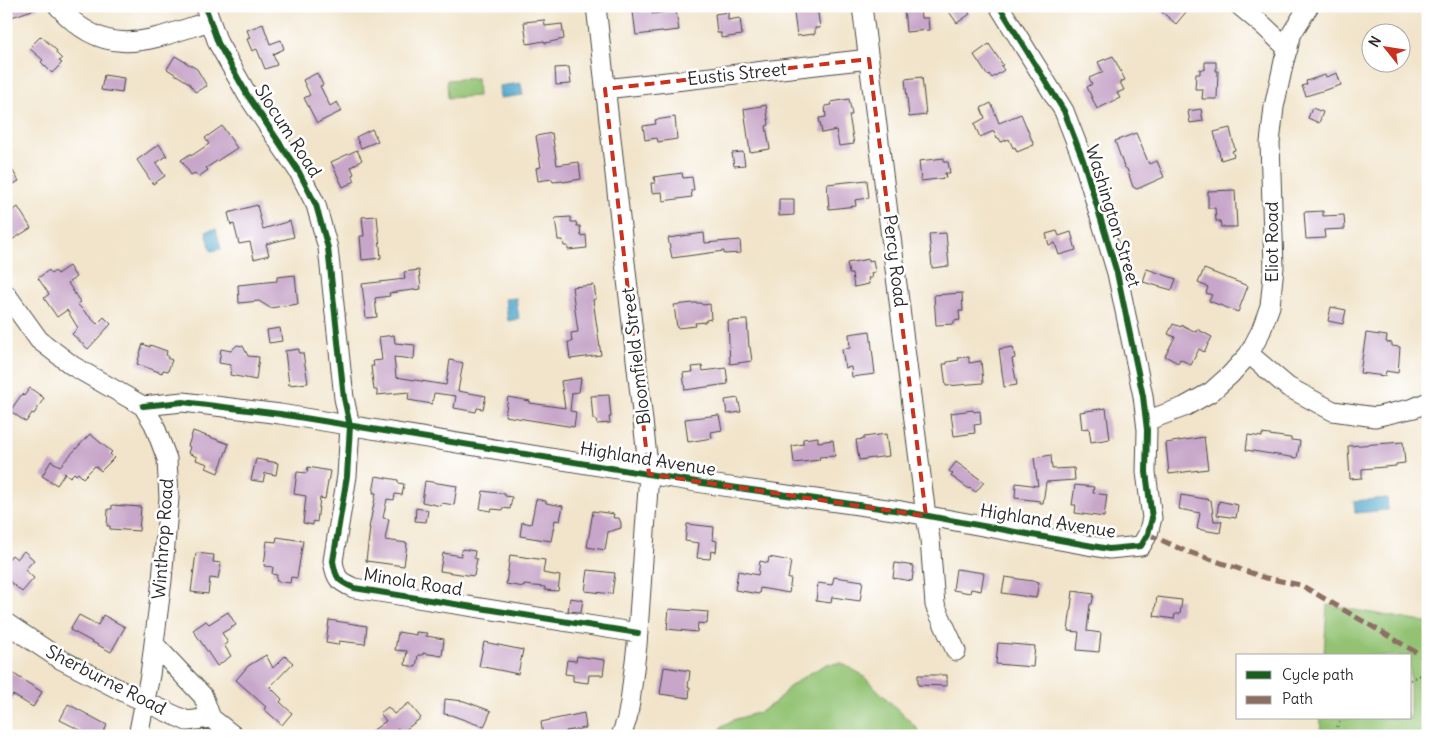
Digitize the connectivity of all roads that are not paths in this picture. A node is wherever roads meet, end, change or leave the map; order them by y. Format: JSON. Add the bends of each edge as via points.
{"nodes":[{"id":1,"x":58,"y":6,"type":"edge"},
{"id":2,"x":596,"y":6,"type":"edge"},
{"id":3,"x":862,"y":6,"type":"edge"},
{"id":4,"x":999,"y":6,"type":"edge"},
{"id":5,"x":1240,"y":6,"type":"edge"},
{"id":6,"x":1309,"y":6,"type":"edge"},
{"id":7,"x":208,"y":14,"type":"edge"},
{"id":8,"x":1288,"y":49,"type":"junction"},
{"id":9,"x":869,"y":59,"type":"junction"},
{"id":10,"x":605,"y":89,"type":"junction"},
{"id":11,"x":6,"y":294,"type":"edge"},
{"id":12,"x":1249,"y":354,"type":"junction"},
{"id":13,"x":1428,"y":402,"type":"edge"},
{"id":14,"x":142,"y":406,"type":"junction"},
{"id":15,"x":1146,"y":421,"type":"junction"},
{"id":16,"x":350,"y":426,"type":"junction"},
{"id":17,"x":649,"y":474,"type":"junction"},
{"id":18,"x":926,"y":516,"type":"junction"},
{"id":19,"x":1144,"y":541,"type":"joint"},
{"id":20,"x":6,"y":623,"type":"edge"},
{"id":21,"x":638,"y":633,"type":"junction"},
{"id":22,"x":154,"y":644,"type":"junction"},
{"id":23,"x":956,"y":652,"type":"dead end"},
{"id":24,"x":144,"y":702,"type":"junction"},
{"id":25,"x":211,"y":718,"type":"junction"},
{"id":26,"x":138,"y":736,"type":"edge"},
{"id":27,"x":234,"y":736,"type":"edge"},
{"id":28,"x":621,"y":736,"type":"edge"}],
"edges":[{"from":1,"to":7,"type":"street","via":[[84,31],[100,39],[118,42],[146,40]]},
{"from":2,"to":10,"type":"street","name":"Bloomfield Street"},
{"from":3,"to":9,"type":"street","name":"Percy Road"},
{"from":4,"to":15,"type":"street","name":"Washington Street","via":[[1064,111],[1083,160],[1117,273]]},
{"from":5,"to":8,"type":"street"},
{"from":6,"to":8,"type":"street","name":"Eliot Road","via":[[1292,33]]},
{"from":7,"to":16,"type":"street","name":"Slocum Road","via":[[218,43],[244,89],[299,172],[316,204],[328,248],[344,398]]},
{"from":8,"to":12,"type":"street","name":"Eliot Road","via":[[1274,107],[1270,143],[1274,267],[1270,306]]},
{"from":9,"to":10,"type":"street","name":"Eustis Street"},
{"from":9,"to":18,"type":"street","name":"Percy Road"},
{"from":10,"to":17,"type":"street","name":"Bloomfield Street"},
{"from":11,"to":14,"type":"street","name":"Winthrop Road","via":[[39,340],[73,366]]},
{"from":12,"to":13,"type":"street","via":[[1288,387],[1333,411],[1375,417]]},
{"from":12,"to":15,"type":"street","name":"Eliot Road","via":[[1211,392],[1184,407]]},
{"from":14,"to":16,"type":"street","name":"Highland Avenue","via":[[183,402]]},
{"from":14,"to":22,"type":"street","name":"Winthrop Road","via":[[161,440],[168,470],[169,498]]},
{"from":15,"to":19,"type":"street","name":"Washington Street","via":[[1146,472],[1152,518]]},
{"from":16,"to":17,"type":"street","name":"Highland Avenue"},
{"from":16,"to":21,"type":"street","name":"Minola Road","via":[[347,476],[333,561],[340,582],[354,588]]},
{"from":17,"to":18,"type":"street","name":"Highland Avenue"},
{"from":17,"to":21,"type":"street","name":"Bloomfield Street"},
{"from":18,"to":19,"type":"street","name":"Highland Avenue","via":[[1109,549],[1141,546]]},
{"from":18,"to":23,"type":"street","name":"Percy Road","via":[[935,605]]},
{"from":20,"to":24,"type":"street","name":"Sherburne Road","via":[[60,659]]},
{"from":21,"to":28,"type":"street","name":"Bloomfield Street","via":[[630,702]]},
{"from":22,"to":24,"type":"street","name":"Winthrop Road"},
{"from":22,"to":25,"type":"street","via":[[203,696]]},
{"from":24,"to":25,"type":"street","name":"Sherburne Road","via":[[187,722]]},
{"from":24,"to":26,"type":"street","name":"Winthrop Road"},
{"from":25,"to":27,"type":"street"}]}
